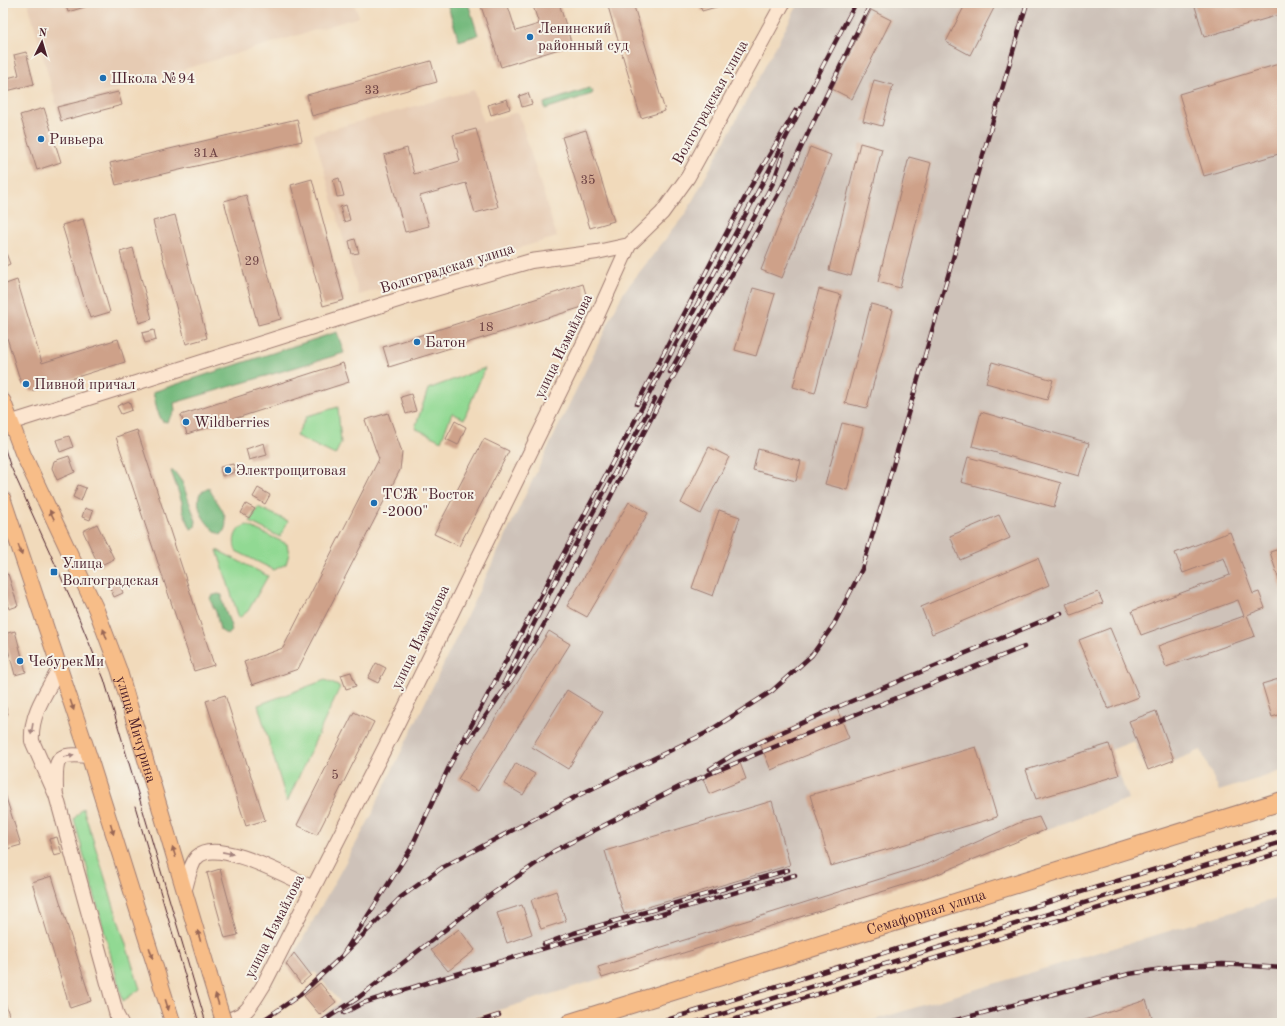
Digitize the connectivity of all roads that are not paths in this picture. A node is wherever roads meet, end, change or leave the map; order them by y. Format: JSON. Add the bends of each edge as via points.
{"nodes":[{"id":1,"x":784,"y":3,"type":"edge"},
{"id":2,"x":629,"y":245,"type":"junction"},
{"id":3,"x":3,"y":401,"type":"edge"},
{"id":4,"x":6,"y":424,"type":"edge"},
{"id":5,"x":3,"y":500,"type":"edge"},
{"id":6,"x":59,"y":669,"type":"junction"},
{"id":7,"x":89,"y":756,"type":"junction"},
{"id":8,"x":56,"y":795,"type":"junction"},
{"id":9,"x":1282,"y":802,"type":"edge"},
{"id":10,"x":313,"y":888,"type":"junction"},
{"id":11,"x":185,"y":889,"type":"junction"},
{"id":12,"x":121,"y":1023,"type":"edge"},
{"id":13,"x":173,"y":1023,"type":"edge"},
{"id":14,"x":219,"y":1023,"type":"edge"},
{"id":15,"x":224,"y":1023,"type":"edge"},
{"id":16,"x":570,"y":1023,"type":"edge"}],
"edges":[{"from":1,"to":2,"type":"main road","name":"Волгоградская улица","via":[[688,177],[662,213]]},
{"from":2,"to":4,"type":"main road","name":"Волгоградская улица","via":[[531,261],[396,300]]},
{"from":2,"to":10,"type":"main road","name":"улица Измайлова","via":[[598,314],[408,701]]},
{"from":3,"to":4,"type":"main road","name":"улица Мичурина"},
{"from":11,"to":4,"type":"main road","name":"улица Мичурина","one_way":true,"via":[[118,670],[96,609]]},
{"from":5,"to":6,"type":"main road","one_way":true},
{"from":6,"to":7,"type":"main road","one_way":true},
{"from":6,"to":8,"type":"main road","one_way":true,"via":[[38,708],[31,731],[32,741]]},
{"from":8,"to":7,"type":"main road","one_way":true,"via":[[56,764],[60,758],[73,755]]},
{"from":7,"to":13,"type":"main road","one_way":true},
{"from":8,"to":12,"type":"main road"},
{"from":9,"to":16,"type":"highway","name":"Семафорная улица"},
{"from":11,"to":10,"type":"main road","one_way":true,"via":[[198,856],[214,851],[234,854]]},
{"from":10,"to":14,"type":"main road","name":"улица Измайлова","via":[[263,986],[246,1012],[240,1017]]},
{"from":15,"to":11,"type":"main road","name":"улица Мичурина","one_way":true,"bridge":true}]}
